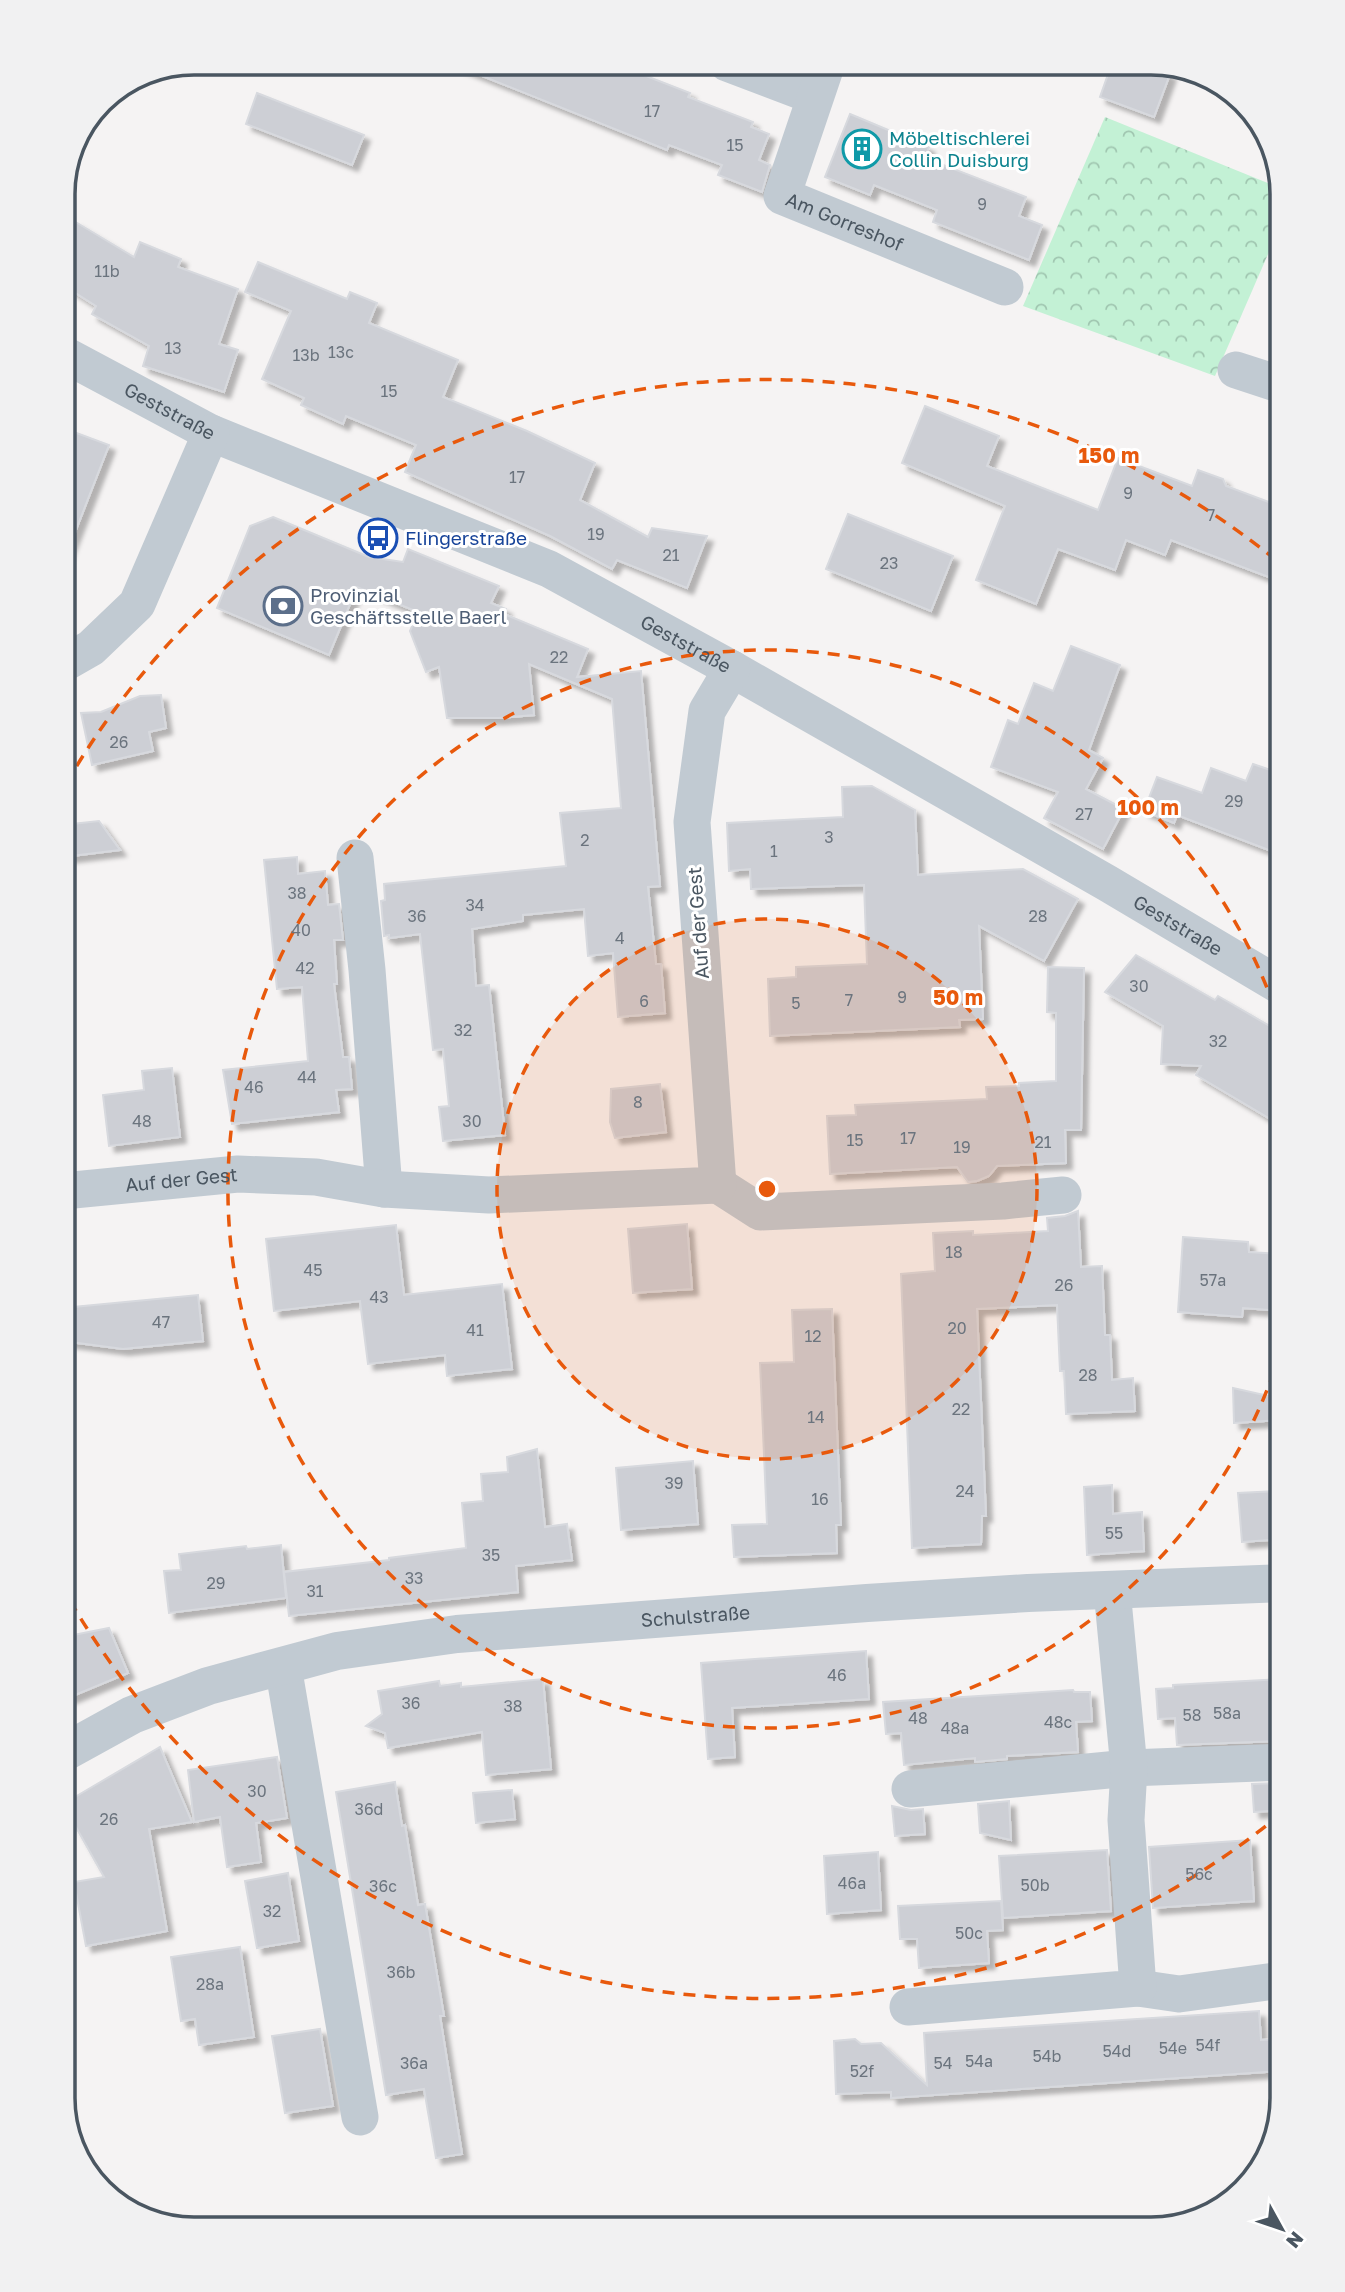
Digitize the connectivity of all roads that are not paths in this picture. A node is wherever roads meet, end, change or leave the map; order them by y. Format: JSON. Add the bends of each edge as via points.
{"nodes":[{"id":1,"x":796,"y":76,"type":"edge"},
{"id":2,"x":820,"y":80,"type":"edge"},
{"id":3,"x":1005,"y":287,"type":"dead end"},
{"id":4,"x":76,"y":361,"type":"edge"},
{"id":5,"x":1236,"y":370,"type":"dead end"},
{"id":6,"x":1270,"y":381,"type":"edge"},
{"id":7,"x":211,"y":433,"type":"junction"},
{"id":8,"x":76,"y":657,"type":"edge"},
{"id":9,"x":732,"y":669,"type":"junction"},
{"id":10,"x":355,"y":858,"type":"dead end"},
{"id":11,"x":1270,"y":981,"type":"edge"},
{"id":12,"x":718,"y":1185,"type":"junction"},
{"id":13,"x":384,"y":1189,"type":"junction"},
{"id":14,"x":75,"y":1190,"type":"edge"},
{"id":15,"x":1063,"y":1195,"type":"dead end"},
{"id":16,"x":1270,"y":1583,"type":"edge"},
{"id":17,"x":1112,"y":1590,"type":"junction"},
{"id":18,"x":284,"y":1665,"type":"junction"},
{"id":19,"x":75,"y":1746,"type":"edge"},
{"id":20,"x":1270,"y":1762,"type":"edge"},
{"id":21,"x":1129,"y":1768,"type":"junction"},
{"id":22,"x":910,"y":1788,"type":"dead end"},
{"id":23,"x":1270,"y":1982,"type":"edge"},
{"id":24,"x":1138,"y":1988,"type":"junction"},
{"id":25,"x":908,"y":2007,"type":"dead end"},
{"id":26,"x":360,"y":2117,"type":"dead end"}],
"edges":[{"from":1,"to":2,"type":"street","name":"Am Gorreshof"},
{"from":2,"to":3,"type":"street","name":"Am Gorreshof","via":[[782,196]]},
{"from":4,"to":7,"type":"street","name":"Geststraße"},
{"from":5,"to":6,"type":"street"},
{"from":7,"to":8,"type":"street","via":[[137,604]]},
{"from":7,"to":9,"type":"street","name":"Geststraße","via":[[549,569]]},
{"from":9,"to":11,"type":"street","name":"Geststraße"},
{"from":9,"to":12,"type":"street","name":"Auf der Gest","via":[[708,711],[692,822]]},
{"from":10,"to":13,"type":"street"},
{"from":12,"to":13,"type":"street","name":"Auf der Gest","via":[[489,1195]]},
{"from":12,"to":15,"type":"street","via":[[760,1212]]},
{"from":13,"to":14,"type":"street","name":"Auf der Gest","via":[[316,1178],[237,1174]]},
{"from":16,"to":17,"type":"street","name":"Schulstraße"},
{"from":17,"to":18,"type":"street","name":"Schulstraße","via":[[457,1634],[337,1651]]},
{"from":17,"to":21,"type":"street"},
{"from":18,"to":19,"type":"street","name":"Schulstraße","via":[[208,1686],[132,1715]]},
{"from":18,"to":26,"type":"street"},
{"from":20,"to":21,"type":"street"},
{"from":21,"to":22,"type":"street"},
{"from":21,"to":24,"type":"street","via":[[1126,1820]]},
{"from":23,"to":24,"type":"street","via":[[1179,1994]]},
{"from":24,"to":25,"type":"street"}]}
